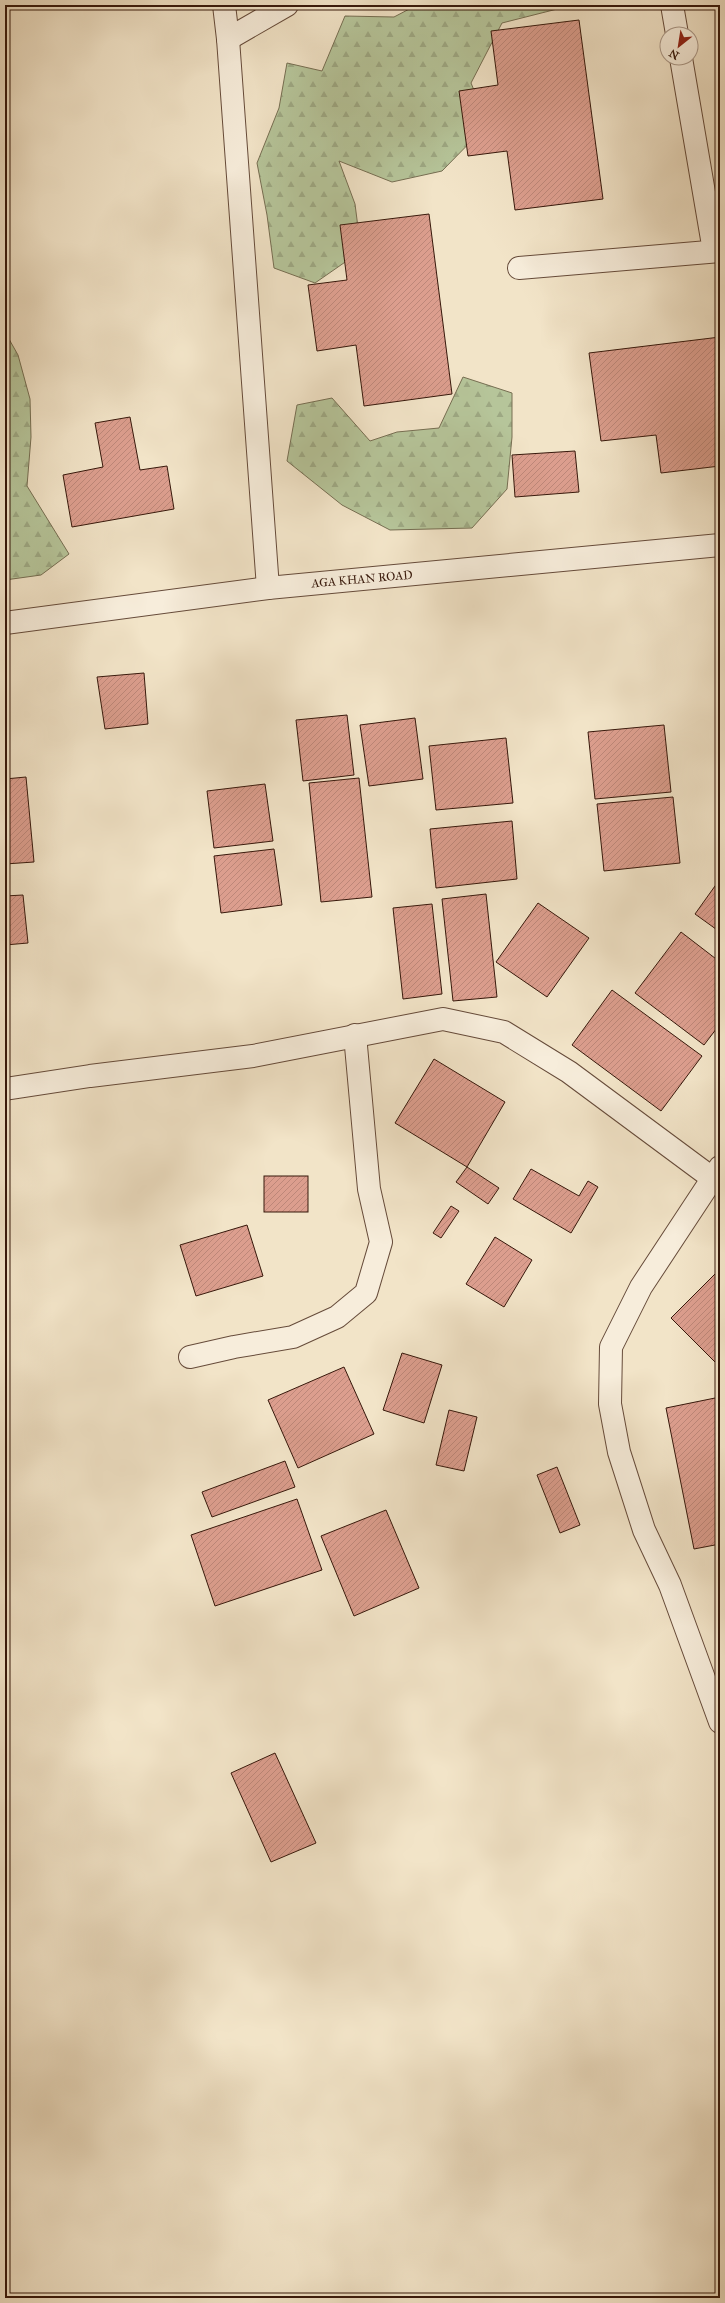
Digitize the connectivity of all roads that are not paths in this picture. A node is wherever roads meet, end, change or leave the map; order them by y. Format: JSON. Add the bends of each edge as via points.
{"nodes":[{"id":1,"x":224,"y":5,"type":"edge"},
{"id":2,"x":287,"y":5,"type":"edge"},
{"id":3,"x":672,"y":5,"type":"edge"},
{"id":4,"x":676,"y":26,"type":"edge"},
{"id":5,"x":228,"y":39,"type":"junction"},
{"id":6,"x":682,"y":66,"type":"edge"},
{"id":7,"x":717,"y":251,"type":"edge"},
{"id":8,"x":519,"y":268,"type":"dead end"},
{"id":9,"x":720,"y":545,"type":"edge"},
{"id":10,"x":268,"y":588,"type":"junction"},
{"id":11,"x":5,"y":623,"type":"edge"},
{"id":12,"x":355,"y":1035,"type":"junction"},
{"id":13,"x":5,"y":1089,"type":"edge"},
{"id":14,"x":716,"y":1172,"type":"edge"},
{"id":15,"x":190,"y":1357,"type":"dead end"},
{"id":16,"x":720,"y":1722,"type":"edge"}],
"edges":[{"from":1,"to":5,"type":"street"},
{"from":2,"to":5,"type":"street"},
{"from":3,"to":4,"type":"street"},
{"from":5,"to":10,"type":"street"},
{"from":6,"to":7,"type":"street"},
{"from":7,"to":8,"type":"street"},
{"from":9,"to":10,"type":"street","name":"AGA KHAN ROAD"},
{"from":10,"to":11,"type":"street","name":"AGA KHAN ROAD"},
{"from":12,"to":13,"type":"street","via":[[253,1056]]},
{"from":12,"to":14,"type":"street","via":[[444,1019],[504,1032],[569,1072]]},
{"from":12,"to":15,"type":"street","via":[[369,1189],[382,1242],[366,1293],[337,1317],[293,1337],[234,1346]]},
{"from":14,"to":16,"type":"street","via":[[641,1287],[611,1347],[610,1404],[619,1452],[644,1530],[670,1585]]}]}
